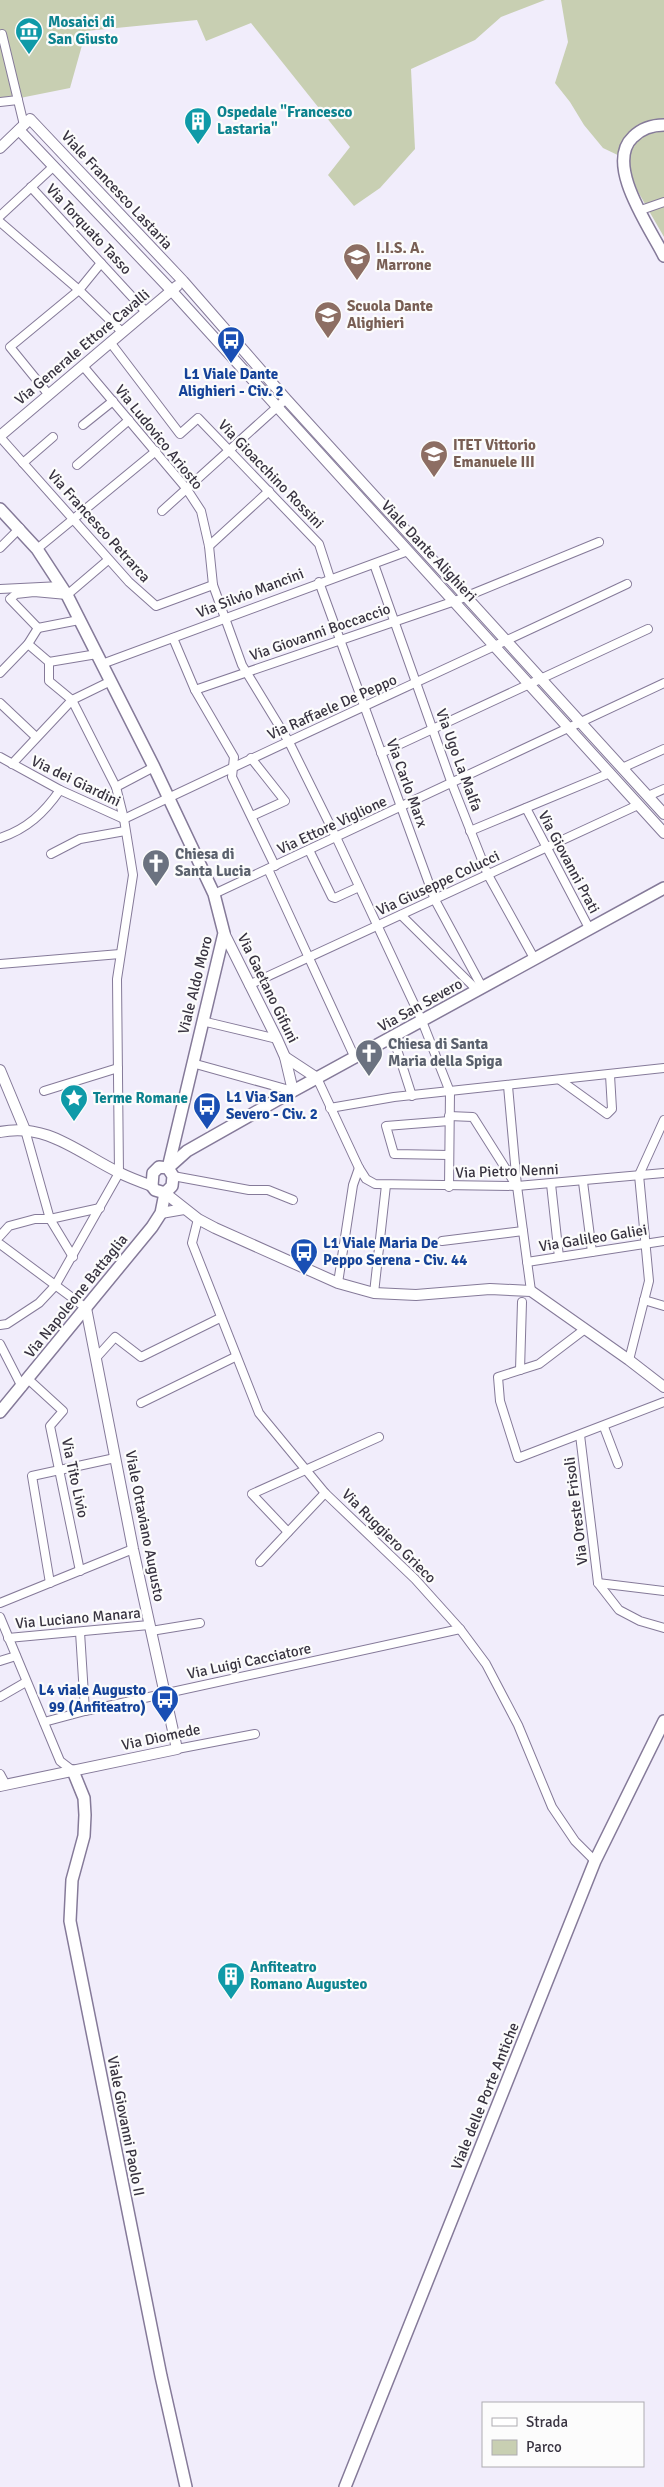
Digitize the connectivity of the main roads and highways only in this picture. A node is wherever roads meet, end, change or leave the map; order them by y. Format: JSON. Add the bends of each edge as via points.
{"nodes":[{"id":1,"x":664,"y":125,"type":"edge"},
{"id":2,"x":664,"y":256,"type":"edge"},
{"id":3,"x":0,"y":509,"type":"edge"},
{"id":4,"x":664,"y":888,"type":"edge"},
{"id":5,"x":170,"y":1181,"type":"junction"},
{"id":6,"x":0,"y":1412,"type":"edge"},
{"id":7,"x":664,"y":1721,"type":"edge"},
{"id":8,"x":73,"y":1771,"type":"road end"},
{"id":9,"x":186,"y":2487,"type":"edge"},
{"id":10,"x":345,"y":2487,"type":"edge"}],
"edges":[{"from":1,"to":2,"type":"main road","via":[[637,133],[629,140],[623,155],[625,180]]},
{"from":3,"to":5,"type":"main road","name":"Viale Aldo Moro","via":[[37,549],[64,590],[214,894],[224,933],[192,1062]]},
{"from":4,"to":5,"type":"main road","name":"Via San Severo","via":[[187,1151]]},
{"from":5,"to":5,"type":"main road","via":[[162,1167],[156,1169],[152,1186],[155,1190]]},
{"from":5,"to":6,"type":"main road","name":"Via Napoleone Battaglia","via":[[161,1213]]},
{"from":7,"to":10,"type":"main road","name":"Viale delle Porte Antiche","via":[[595,1861]]},
{"from":8,"to":9,"type":"main road","name":"Viale Giovanni Paolo II","via":[[84,1798],[85,1815],[84,1836],[72,1880],[70,1921]]}]}
